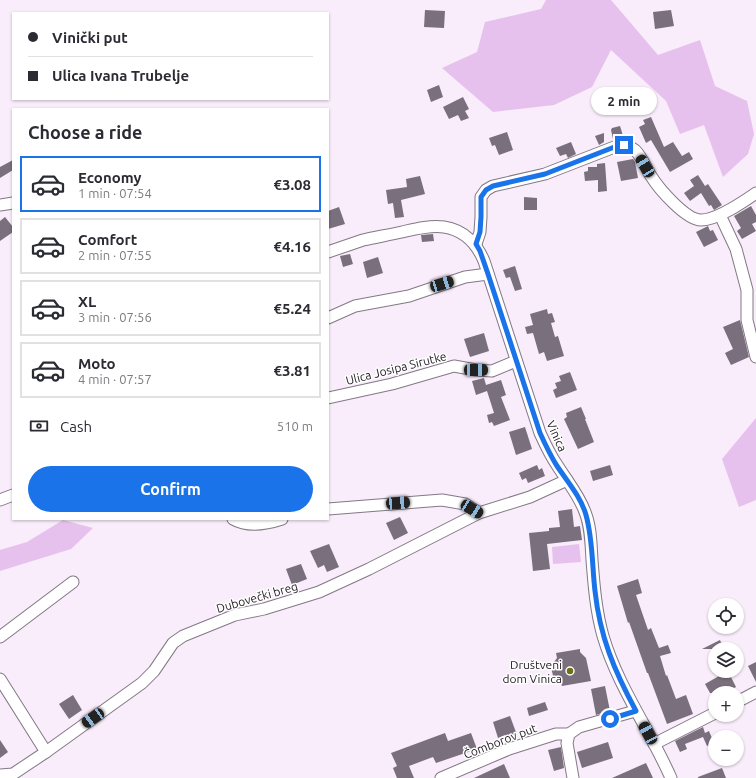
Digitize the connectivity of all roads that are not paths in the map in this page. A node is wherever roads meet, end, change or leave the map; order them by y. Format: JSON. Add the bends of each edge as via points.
{"nodes":[{"id":1,"x":756,"y":193,"type":"edge"},
{"id":2,"x":12,"y":203,"type":"edge"},
{"id":3,"x":0,"y":205,"type":"edge"},
{"id":4,"x":720,"y":215,"type":"junction"},
{"id":5,"x":476,"y":244,"type":"junction"},
{"id":6,"x":329,"y":252,"type":"edge"},
{"id":7,"x":488,"y":274,"type":"junction"},
{"id":8,"x":329,"y":318,"type":"edge"},
{"id":9,"x":756,"y":357,"type":"edge"},
{"id":10,"x":516,"y":361,"type":"junction"},
{"id":11,"x":329,"y":398,"type":"edge"},
{"id":12,"x":567,"y":480,"type":"junction"},
{"id":13,"x":12,"y":495,"type":"edge"},
{"id":14,"x":0,"y":500,"type":"edge"},
{"id":15,"x":329,"y":509,"type":"edge"},
{"id":16,"x":479,"y":513,"type":"junction"},
{"id":17,"x":235,"y":520,"type":"edge"},
{"id":18,"x":279,"y":520,"type":"edge"},
{"id":19,"x":73,"y":582,"type":"dead end"},
{"id":20,"x":0,"y":637,"type":"edge"},
{"id":21,"x":0,"y":679,"type":"edge"},
{"id":22,"x":756,"y":692,"type":"edge"},
{"id":23,"x":744,"y":698,"type":"edge"},
{"id":24,"x":636,"y":711,"type":"junction"},
{"id":25,"x":708,"y":717,"type":"edge"},
{"id":26,"x":569,"y":734,"type":"junction"},
{"id":27,"x":654,"y":744,"type":"junction"},
{"id":28,"x":46,"y":752,"type":"junction"},
{"id":29,"x":0,"y":775,"type":"edge"},
{"id":30,"x":14,"y":776,"type":"edge"},
{"id":31,"x":442,"y":778,"type":"edge"},
{"id":32,"x":573,"y":778,"type":"edge"},
{"id":33,"x":671,"y":778,"type":"edge"}],
"edges":[{"from":1,"to":4,"type":"street"},
{"from":2,"to":3,"type":"street"},
{"from":4,"to":5,"type":"street","via":[[703,220],[687,214],[660,188],[634,150],[624,145],[545,174],[493,186],[486,190],[481,197],[480,232]]},
{"from":4,"to":9,"type":"street","via":[[736,249],[747,290],[747,320]]},
{"from":5,"to":6,"type":"street","via":[[456,231],[446,227],[434,227],[363,240]]},
{"from":5,"to":7,"type":"street","name":"Vinica"},
{"from":7,"to":8,"type":"street","via":[[465,277],[409,296],[355,306]]},
{"from":7,"to":10,"type":"street","name":"Vinica"},
{"from":10,"to":11,"type":"street","name":"Ulica Josipa Sirutke","via":[[492,370],[454,366],[392,384]]},
{"from":10,"to":12,"type":"street","name":"Vinica","via":[[545,444]]},
{"from":12,"to":16,"type":"street","name":"Dubovečki breg","via":[[530,497]]},
{"from":12,"to":24,"type":"street","name":"Vinica","via":[[580,500],[589,525],[594,589],[602,635],[613,666]]},
{"from":13,"to":14,"type":"street"},
{"from":15,"to":16,"type":"street","via":[[442,500],[465,504]]},
{"from":16,"to":28,"type":"street","name":"Dubovečki breg","via":[[320,592],[235,615],[183,636],[173,644],[142,683]]},
{"from":17,"to":18,"type":"street","via":[[252,524]]},
{"from":19,"to":20,"type":"street"},
{"from":21,"to":28,"type":"street"},
{"from":22,"to":23,"type":"street"},
{"from":24,"to":26,"type":"street","via":[[580,727]]},
{"from":24,"to":27,"type":"street","name":"Vinica"},
{"from":25,"to":27,"type":"street"},
{"from":26,"to":31,"type":"street","name":"Čomborov put","via":[[556,734],[515,747]]},
{"from":26,"to":32,"type":"street","via":[[567,744]]},
{"from":27,"to":33,"type":"street","name":"Vinica"},
{"from":28,"to":30,"type":"street","name":"Dubovečki breg"},
{"from":29,"to":30,"type":"street","name":"Dubovečki breg"}]}
